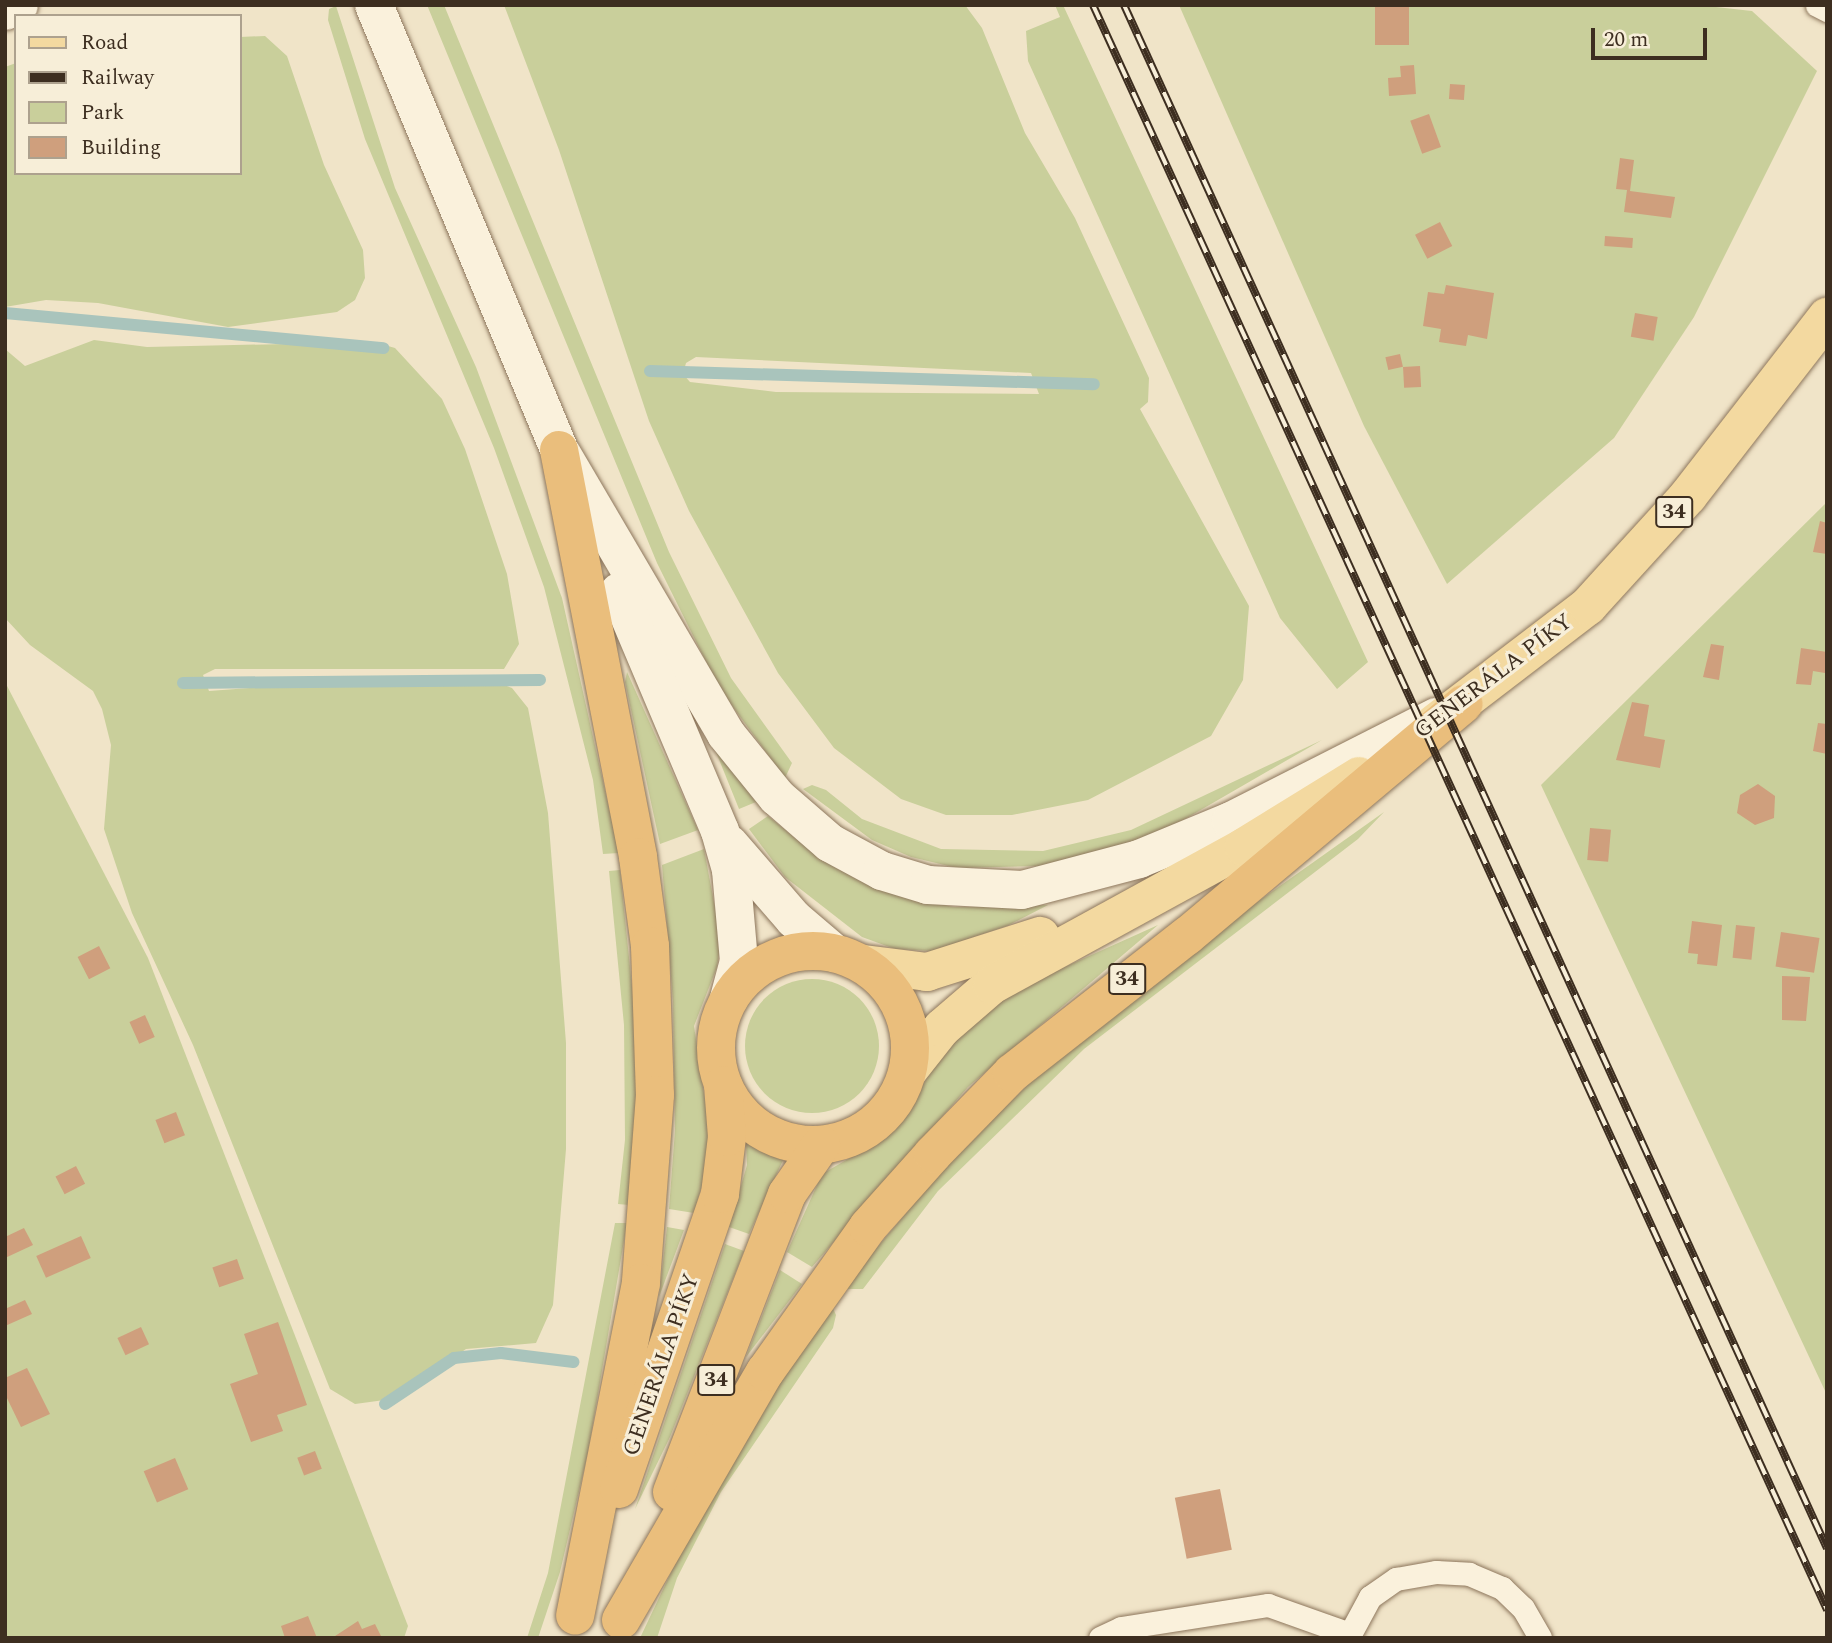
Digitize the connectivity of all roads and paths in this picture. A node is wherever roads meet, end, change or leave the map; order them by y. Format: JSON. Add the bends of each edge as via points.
{"nodes":[{"id":1,"x":19,"y":5,"type":"edge"},
{"id":2,"x":374,"y":5,"type":"edge"},
{"id":3,"x":1817,"y":5,"type":"edge"},
{"id":4,"x":1827,"y":10,"type":"edge"},
{"id":5,"x":5,"y":11,"type":"edge"},
{"id":6,"x":1827,"y":317,"type":"edge"},
{"id":7,"x":559,"y":450,"type":"junction"},
{"id":8,"x":1463,"y":704,"type":"junction"},
{"id":9,"x":720,"y":831,"type":"junction"},
{"id":10,"x":1150,"y":895,"type":"junction"},
{"id":11,"x":849,"y":958,"type":"junction"},
{"id":12,"x":729,"y":999,"type":"junction"},
{"id":13,"x":908,"y":1071,"type":"junction"},
{"id":14,"x":723,"y":1085,"type":"junction"},
{"id":15,"x":821,"y":1145,"type":"junction"},
{"id":16,"x":570,"y":1627,"type":"edge"},
{"id":17,"x":618,"y":1629,"type":"edge"},
{"id":18,"x":1350,"y":1636,"type":"edge"},
{"id":19,"x":1100,"y":1638,"type":"edge"},
{"id":20,"x":1540,"y":1638,"type":"edge"}],
"edges":[{"from":1,"to":5,"type":"main road"},
{"from":2,"to":7,"type":"main road"},
{"from":3,"to":4,"type":"lane"},
{"from":6,"to":8,"type":"main road","name":"GENERÁLA PÍKY","number":"34","via":[[1688,496],[1588,606]]},
{"from":7,"to":8,"type":"main road","via":[[726,734],[777,797],[830,843],[882,871],[928,885],[1022,890],[1139,859],[1231,821]]},
{"from":7,"to":9,"type":"main road"},
{"from":7,"to":16,"type":"highway","via":[[638,857],[650,946],[656,1095],[641,1283]]},
{"from":8,"to":10,"type":"main road","name":"GENERÁLA PÍKY","number":"34","via":[[1268,833]]},
{"from":8,"to":17,"type":"highway","number":"34","via":[[1187,936],[1012,1073],[933,1154],[868,1227],[765,1372]]},
{"from":9,"to":11,"type":"main road","via":[[767,892]]},
{"from":9,"to":12,"type":"main road","via":[[740,935]]},
{"from":10,"to":11,"type":"main road","name":"GENERÁLA PÍKY","number":"34","via":[[951,968],[906,972]]},
{"from":10,"to":13,"type":"main road","name":"GENERÁLA PÍKY","number":"34","via":[[992,985],[942,1028]]},
{"from":11,"to":12,"type":"highway","number":"34","via":[[803,951],[773,959],[748,976]]},
{"from":11,"to":13,"type":"highway","number":"34","via":[[887,984],[904,1011],[911,1041]]},
{"from":12,"to":14,"type":"highway","number":"34","via":[[718,1026],[716,1056]]},
{"from":13,"to":15,"type":"highway","number":"34","via":[[897,1099],[877,1122],[850,1138]]},
{"from":14,"to":15,"type":"highway","number":"34","via":[[739,1111],[762,1131],[790,1142]]},
{"from":14,"to":16,"type":"highway","name":"GENERÁLA PÍKY","number":"34","via":[[727,1137],[720,1194]]},
{"from":15,"to":17,"type":"highway","number":"34","via":[[787,1194]]},
{"from":18,"to":19,"type":"lane","via":[[1268,1605],[1121,1629]]},
{"from":18,"to":20,"type":"lane","via":[[1370,1597],[1396,1579],[1436,1572],[1469,1574],[1502,1588],[1523,1608]]}]}
